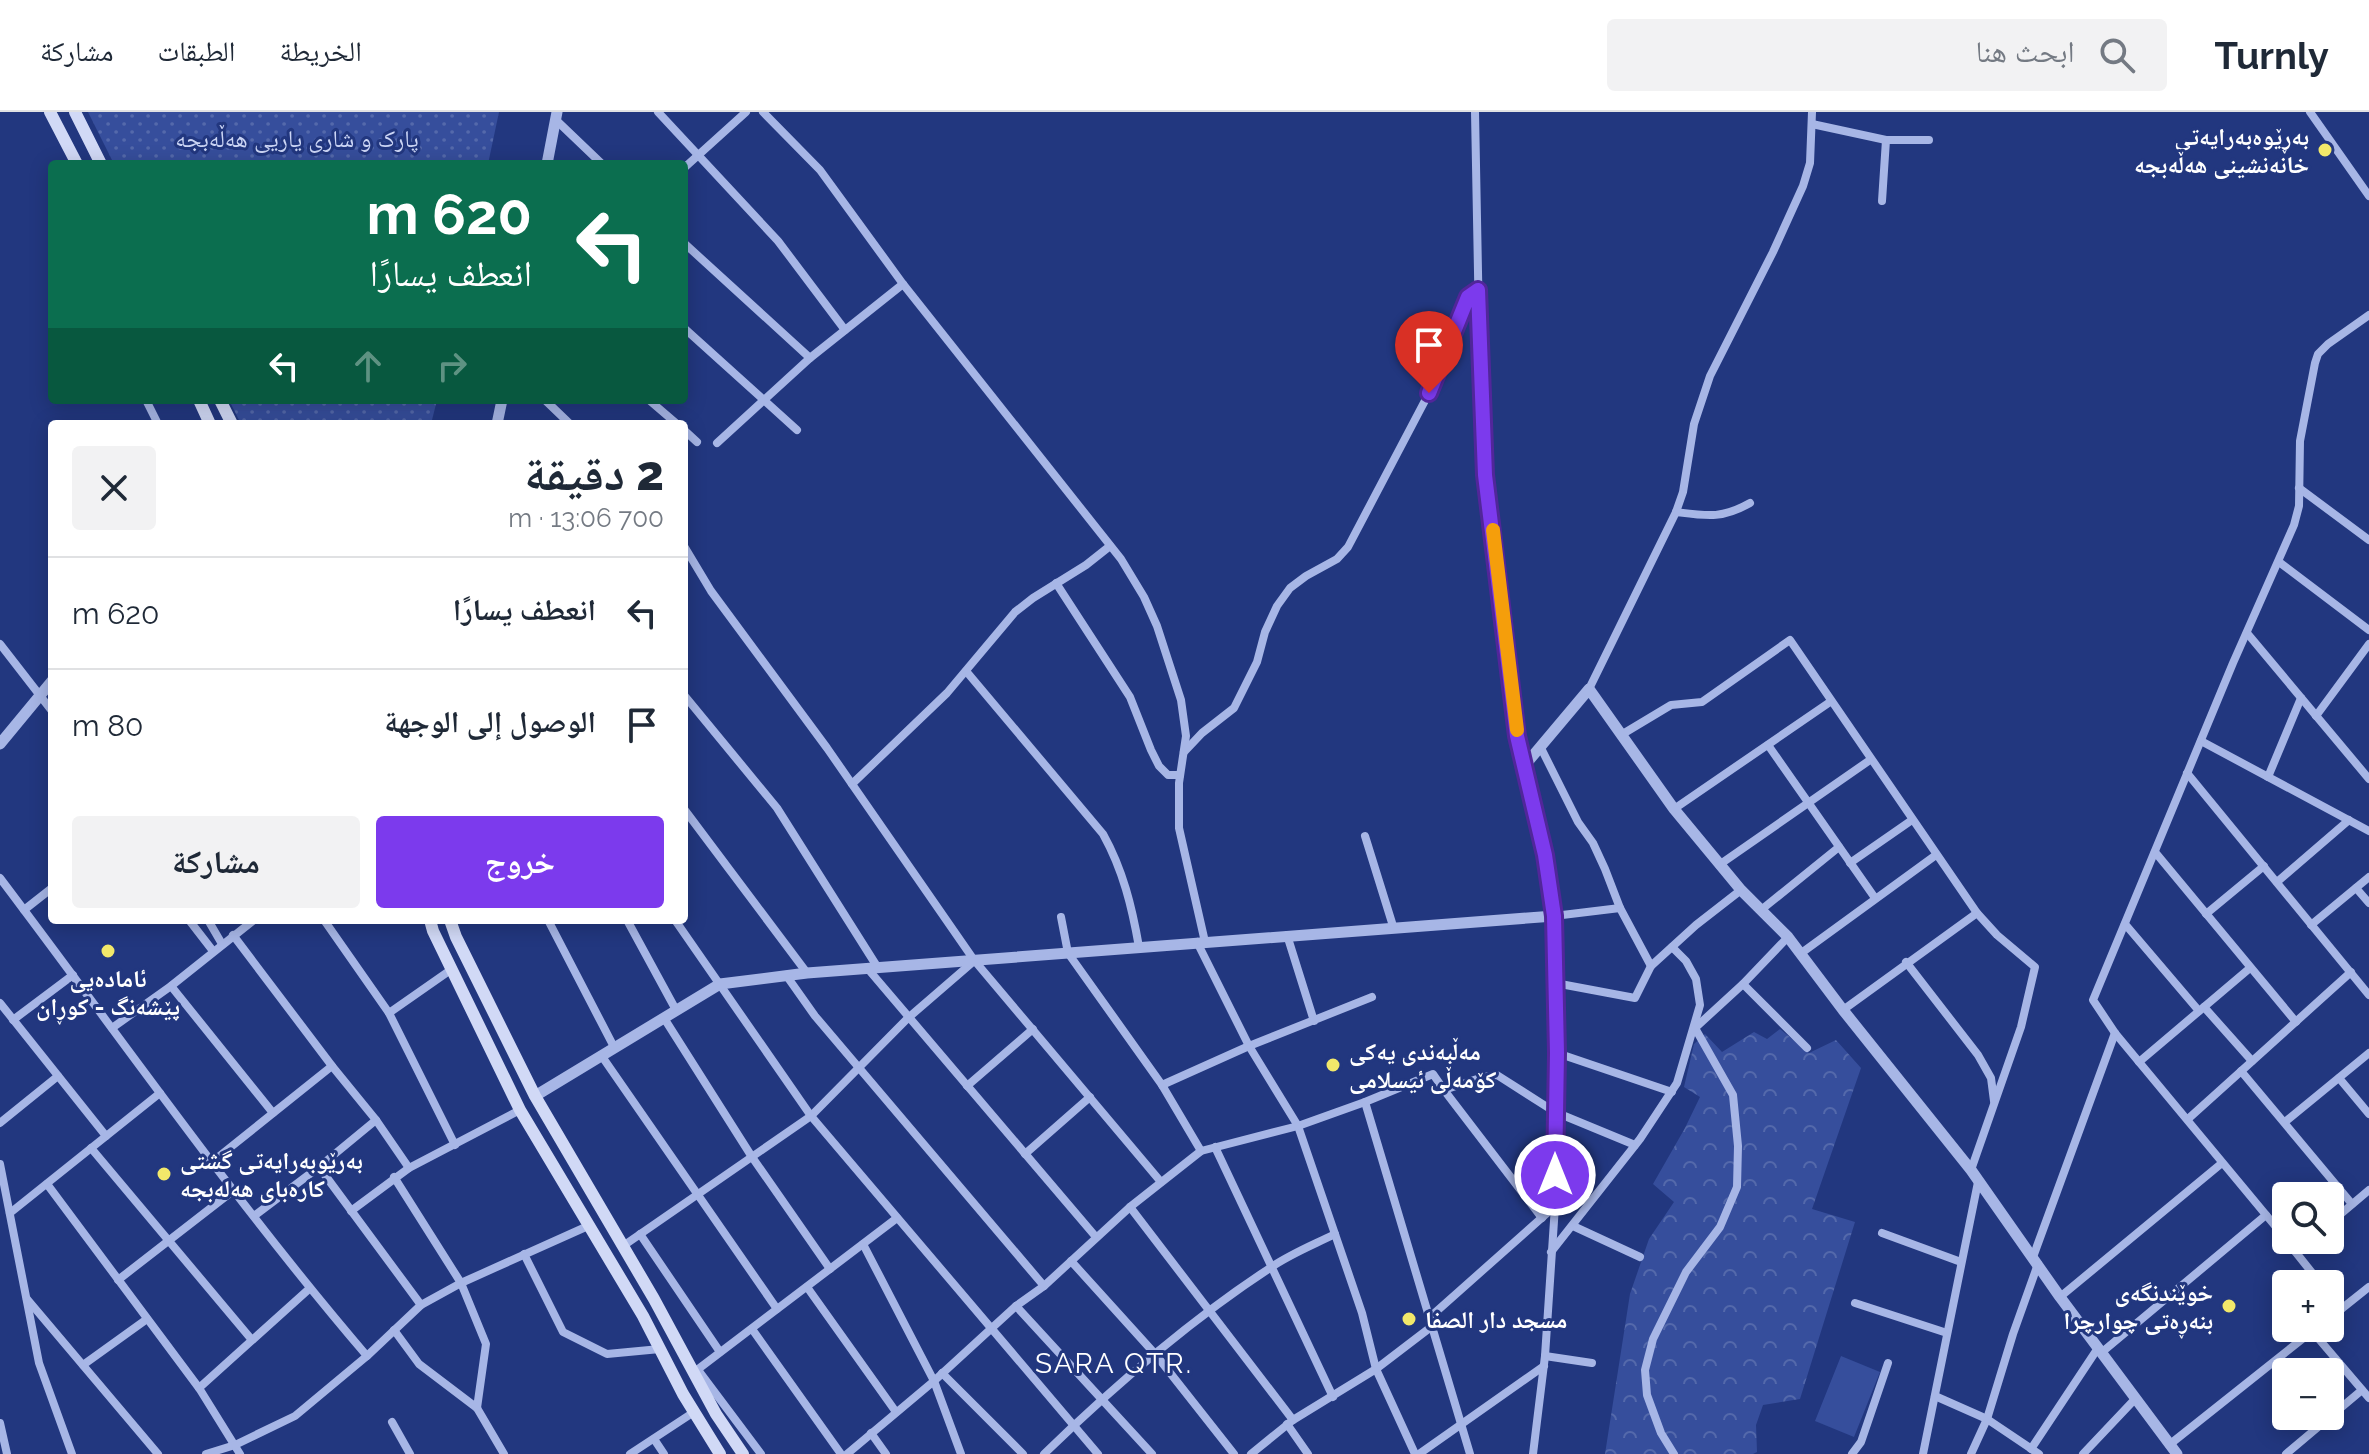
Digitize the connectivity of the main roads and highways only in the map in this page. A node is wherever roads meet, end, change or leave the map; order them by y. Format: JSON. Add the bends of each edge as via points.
{"nodes":[{"id":1,"x":50,"y":112,"type":"edge"},
{"id":2,"x":75,"y":112,"type":"edge"},
{"id":3,"x":75,"y":160,"type":"edge"},
{"id":4,"x":99,"y":160,"type":"edge"},
{"id":5,"x":432,"y":924,"type":"edge"},
{"id":6,"x":451,"y":924,"type":"edge"},
{"id":7,"x":594,"y":1200,"type":"junction"},
{"id":8,"x":578,"y":1210,"type":"junction"},
{"id":9,"x":720,"y":1454,"type":"edge"},
{"id":10,"x":743,"y":1454,"type":"edge"}],
"edges":[{"from":1,"to":3,"type":"main road"},
{"from":2,"to":4,"type":"main road"},
{"from":5,"to":8,"type":"main road","via":[[520,1110]]},
{"from":6,"to":7,"type":"main road","via":[[535,1096]]},
{"from":7,"to":8,"type":"main road"},
{"from":7,"to":10,"type":"main road"},
{"from":8,"to":9,"type":"main road"}]}
